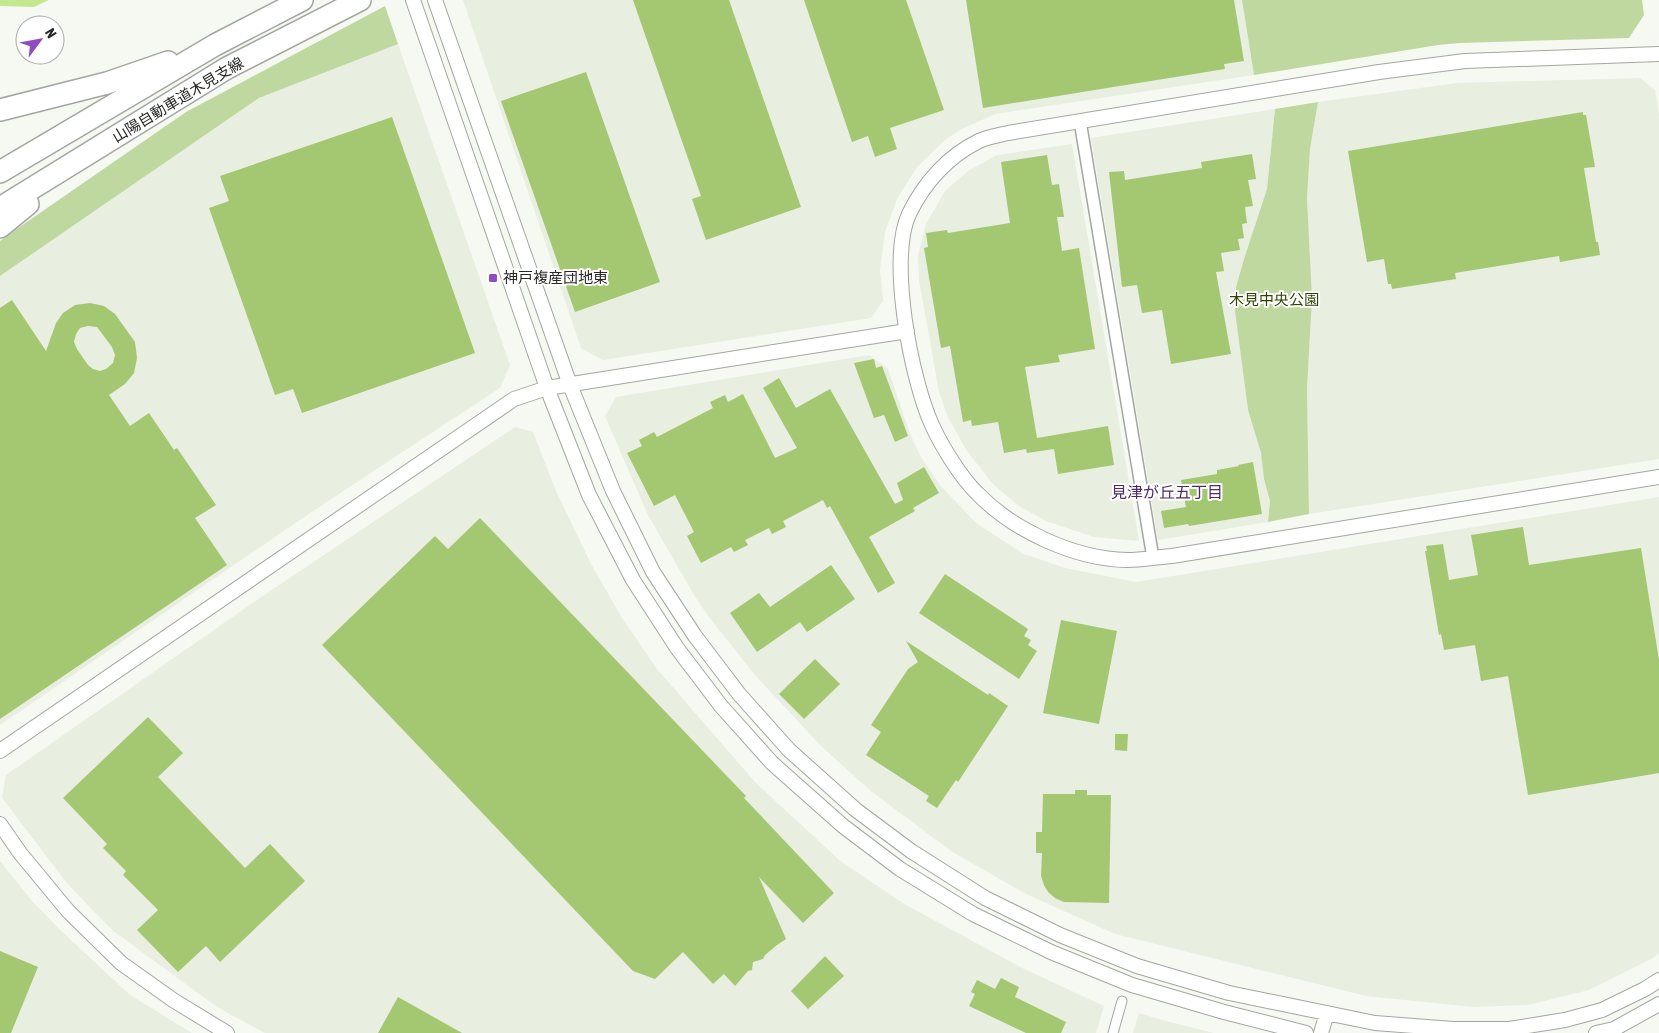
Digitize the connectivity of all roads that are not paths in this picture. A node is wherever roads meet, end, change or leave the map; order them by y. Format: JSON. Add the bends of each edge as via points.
{"nodes":[{"id":1,"x":302,"y":0,"type":"edge"},
{"id":2,"x":360,"y":0,"type":"edge"},
{"id":3,"x":413,"y":0,"type":"edge"},
{"id":4,"x":435,"y":0,"type":"edge"},
{"id":5,"x":215,"y":45,"type":"junction"},
{"id":6,"x":1659,"y":54,"type":"edge"},
{"id":7,"x":0,"y":110,"type":"edge"},
{"id":8,"x":1080,"y":121,"type":"junction"},
{"id":9,"x":91,"y":152,"type":"junction"},
{"id":10,"x":0,"y":172,"type":"edge"},
{"id":11,"x":0,"y":208,"type":"edge"},
{"id":12,"x":0,"y":227,"type":"edge"},
{"id":13,"x":907,"y":331,"type":"junction"},
{"id":14,"x":570,"y":385,"type":"junction"},
{"id":15,"x":547,"y":388,"type":"junction"},
{"id":16,"x":1659,"y":477,"type":"edge"},
{"id":17,"x":1153,"y":558,"type":"junction"},
{"id":18,"x":0,"y":751,"type":"edge"},
{"id":19,"x":0,"y":824,"type":"edge"},
{"id":20,"x":1659,"y":980,"type":"edge"},
{"id":21,"x":1122,"y":1001,"type":"dead end"},
{"id":22,"x":1659,"y":1004,"type":"edge"},
{"id":23,"x":1327,"y":1013,"type":"junction"},
{"id":24,"x":227,"y":1033,"type":"edge"},
{"id":25,"x":1113,"y":1033,"type":"edge"},
{"id":26,"x":1306,"y":1033,"type":"edge"},
{"id":27,"x":1321,"y":1033,"type":"edge"},
{"id":28,"x":1596,"y":1033,"type":"edge"}],
"edges":[{"from":1,"to":5,"type":"highway","name":"山陽自動車道木見支線"},
{"from":2,"to":9,"type":"highway","name":"山陽自動車道木見支線","via":[[227,68]]},
{"from":3,"to":15,"type":"street"},
{"from":4,"to":14,"type":"street"},
{"from":5,"to":7,"type":"highway","via":[[107,83]]},
{"from":5,"to":10,"type":"highway","name":"山陽自動車道木見支線"},
{"from":6,"to":8,"type":"street","via":[[1465,60]]},
{"from":8,"to":13,"type":"street","via":[[980,140],[949,160],[925,186],[909,215],[900,248]]},
{"from":8,"to":17,"type":"street"},
{"from":9,"to":11,"type":"highway","name":"山陽自動車道木見支線"},
{"from":9,"to":12,"type":"highway"},
{"from":13,"to":14,"type":"street"},
{"from":13,"to":17,"type":"street","via":[[916,377],[931,424],[949,457],[977,494],[1006,517],[1042,538],[1085,555],[1127,560]]},
{"from":14,"to":15,"type":"street"},
{"from":14,"to":23,"type":"street","via":[[613,491],[653,572],[695,636],[739,694],[783,743],[856,810],[985,898],[1060,935],[1137,966],[1229,993]]},
{"from":15,"to":18,"type":"street","via":[[514,399]]},
{"from":15,"to":26,"type":"street","via":[[589,495],[633,580],[677,648],[721,706],[772,763],[843,826],[900,869],[973,914],[1051,952],[1132,985]]},
{"from":16,"to":17,"type":"street"},
{"from":19,"to":24,"type":"street","via":[[68,912],[121,963]]},
{"from":20,"to":23,"type":"street","via":[[1602,1010],[1509,1029],[1453,1029],[1375,1023]]},
{"from":21,"to":25,"type":"street"},
{"from":22,"to":28,"type":"street","via":[[1614,1029]]},
{"from":23,"to":27,"type":"street"}]}
